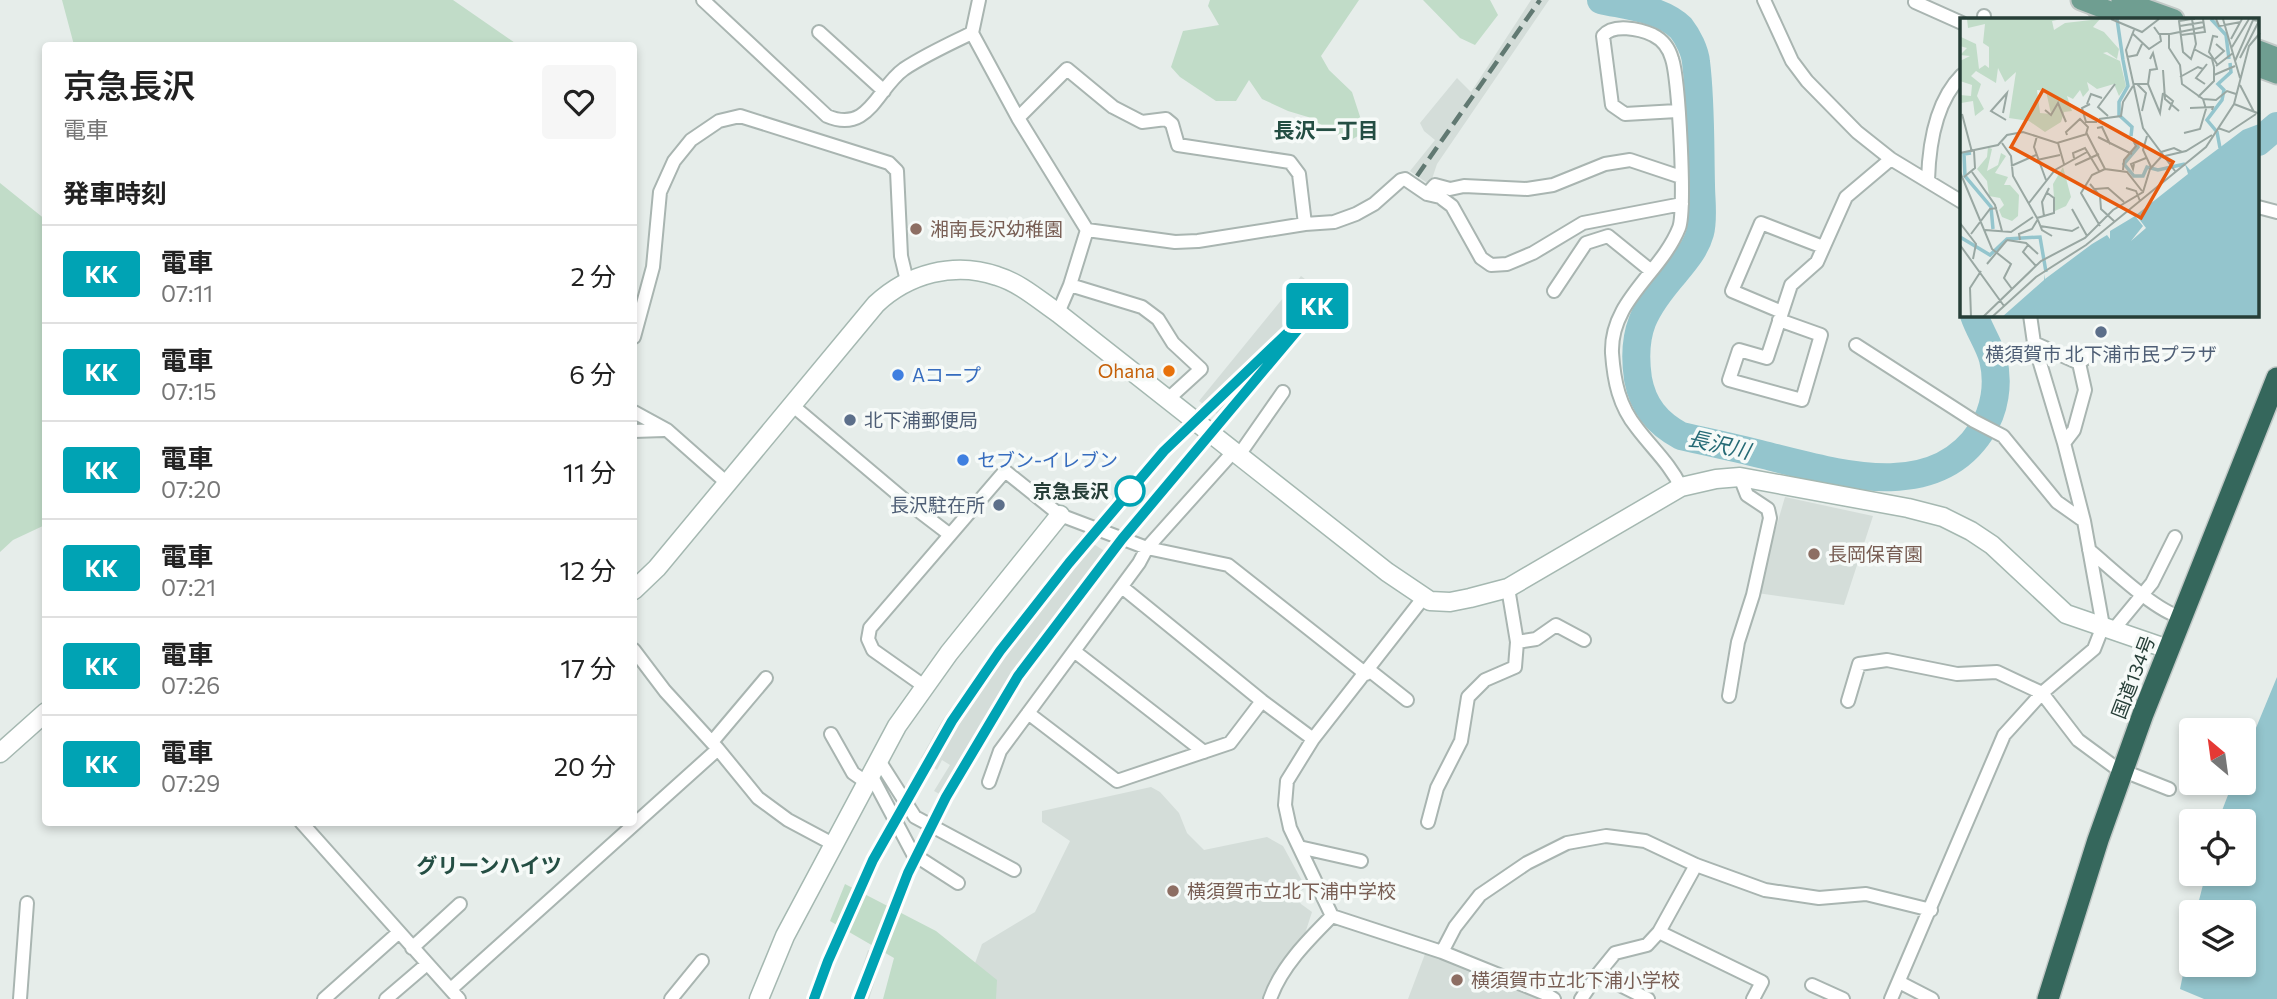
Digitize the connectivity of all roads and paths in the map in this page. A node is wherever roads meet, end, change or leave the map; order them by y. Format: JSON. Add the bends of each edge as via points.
{"nodes":[{"id":1,"x":703,"y":0,"type":"edge"},
{"id":2,"x":979,"y":0,"type":"edge"},
{"id":3,"x":1764,"y":0,"type":"edge"},
{"id":4,"x":2081,"y":0,"type":"edge"},
{"id":5,"x":2121,"y":0,"type":"edge"},
{"id":6,"x":1915,"y":2,"type":"dead end"},
{"id":7,"x":2128,"y":18,"type":"edge"},
{"id":8,"x":2171,"y":18,"type":"edge"},
{"id":9,"x":1960,"y":22,"type":"edge"},
{"id":10,"x":819,"y":32,"type":"dead end"},
{"id":11,"x":972,"y":33,"type":"junction"},
{"id":12,"x":1960,"y":77,"type":"edge"},
{"id":13,"x":884,"y":91,"type":"junction"},
{"id":14,"x":1677,"y":111,"type":"junction"},
{"id":15,"x":1018,"y":118,"type":"junction"},
{"id":16,"x":1891,"y":159,"type":"junction"},
{"id":17,"x":1681,"y":177,"type":"junction"},
{"id":18,"x":1928,"y":180,"type":"junction"},
{"id":19,"x":1427,"y":194,"type":"junction"},
{"id":20,"x":1960,"y":201,"type":"edge"},
{"id":21,"x":1682,"y":204,"type":"junction"},
{"id":22,"x":2260,"y":207,"type":"edge"},
{"id":23,"x":2277,"y":212,"type":"edge"},
{"id":24,"x":1306,"y":224,"type":"junction"},
{"id":25,"x":1087,"y":230,"type":"junction"},
{"id":26,"x":1824,"y":247,"type":"junction"},
{"id":27,"x":1650,"y":270,"type":"junction"},
{"id":28,"x":907,"y":281,"type":"junction"},
{"id":29,"x":1070,"y":285,"type":"junction"},
{"id":30,"x":1554,"y":291,"type":"dead end"},
{"id":31,"x":1058,"y":313,"type":"junction"},
{"id":32,"x":1781,"y":316,"type":"junction"},
{"id":33,"x":2030,"y":317,"type":"edge"},
{"id":34,"x":637,"y":326,"type":"edge"},
{"id":35,"x":2034,"y":343,"type":"junction"},
{"id":36,"x":1856,"y":345,"type":"dead end"},
{"id":37,"x":2091,"y":354,"type":"dead end"},
{"id":38,"x":2079,"y":363,"type":"junction"},
{"id":39,"x":2277,"y":378,"type":"edge"},
{"id":40,"x":1283,"y":392,"type":"dead end"},
{"id":41,"x":1167,"y":400,"type":"junction"},
{"id":42,"x":792,"y":405,"type":"junction"},
{"id":43,"x":637,"y":414,"type":"edge"},
{"id":44,"x":667,"y":430,"type":"junction"},
{"id":45,"x":637,"y":431,"type":"edge"},
{"id":46,"x":2064,"y":443,"type":"junction"},
{"id":47,"x":1236,"y":453,"type":"junction"},
{"id":48,"x":1740,"y":477,"type":"junction"},
{"id":49,"x":727,"y":483,"type":"junction"},
{"id":50,"x":1681,"y":487,"type":"junction"},
{"id":51,"x":1060,"y":515,"type":"junction"},
{"id":52,"x":2084,"y":521,"type":"junction"},
{"id":53,"x":949,"y":534,"type":"junction"},
{"id":54,"x":2175,"y":537,"type":"dead end"},
{"id":55,"x":1147,"y":548,"type":"junction"},
{"id":56,"x":2089,"y":550,"type":"junction"},
{"id":57,"x":637,"y":587,"type":"edge"},
{"id":58,"x":1122,"y":587,"type":"junction"},
{"id":59,"x":1508,"y":587,"type":"junction"},
{"id":60,"x":2142,"y":594,"type":"junction"},
{"id":61,"x":1424,"y":597,"type":"junction"},
{"id":62,"x":2180,"y":617,"type":"junction"},
{"id":63,"x":2109,"y":628,"type":"junction"},
{"id":64,"x":1584,"y":640,"type":"dead end"},
{"id":65,"x":1517,"y":642,"type":"junction"},
{"id":66,"x":2168,"y":649,"type":"junction"},
{"id":67,"x":1074,"y":651,"type":"junction"},
{"id":68,"x":637,"y":654,"type":"edge"},
{"id":69,"x":1367,"y":672,"type":"junction"},
{"id":70,"x":766,"y":678,"type":"dead end"},
{"id":71,"x":924,"y":686,"type":"junction"},
{"id":72,"x":2042,"y":693,"type":"junction"},
{"id":73,"x":1729,"y":696,"type":"dead end"},
{"id":74,"x":1408,"y":700,"type":"dead end"},
{"id":75,"x":1262,"y":701,"type":"junction"},
{"id":76,"x":1848,"y":701,"type":"dead end"},
{"id":77,"x":1028,"y":713,"type":"junction"},
{"id":78,"x":42,"y":716,"type":"edge"},
{"id":79,"x":831,"y":734,"type":"dead end"},
{"id":80,"x":1313,"y":739,"type":"junction"},
{"id":81,"x":715,"y":745,"type":"junction"},
{"id":82,"x":1204,"y":752,"type":"junction"},
{"id":83,"x":0,"y":753,"type":"edge"},
{"id":84,"x":871,"y":771,"type":"junction"},
{"id":85,"x":2123,"y":771,"type":"junction"},
{"id":86,"x":989,"y":782,"type":"dead end"},
{"id":87,"x":2169,"y":789,"type":"dead end"},
{"id":88,"x":637,"y":820,"type":"edge"},
{"id":89,"x":1428,"y":822,"type":"dead end"},
{"id":90,"x":304,"y":826,"type":"edge"},
{"id":91,"x":630,"y":826,"type":"edge"},
{"id":92,"x":833,"y":844,"type":"junction"},
{"id":93,"x":1299,"y":847,"type":"junction"},
{"id":94,"x":1361,"y":861,"type":"dead end"},
{"id":95,"x":1696,"y":865,"type":"junction"},
{"id":96,"x":1014,"y":870,"type":"dead end"},
{"id":97,"x":958,"y":883,"type":"dead end"},
{"id":98,"x":27,"y":903,"type":"dead end"},
{"id":99,"x":460,"y":904,"type":"dead end"},
{"id":100,"x":1931,"y":910,"type":"junction"},
{"id":101,"x":1332,"y":916,"type":"junction"},
{"id":102,"x":1659,"y":932,"type":"junction"},
{"id":103,"x":398,"y":933,"type":"junction"},
{"id":104,"x":412,"y":947,"type":"junction"},
{"id":105,"x":1442,"y":952,"type":"junction"},
{"id":106,"x":702,"y":961,"type":"dead end"},
{"id":107,"x":427,"y":964,"type":"junction"},
{"id":108,"x":1598,"y":974,"type":"junction"},
{"id":109,"x":1899,"y":982,"type":"junction"},
{"id":110,"x":1812,"y":985,"type":"dead end"},
{"id":111,"x":455,"y":994,"type":"edge"},
{"id":112,"x":20,"y":999,"type":"edge"},
{"id":113,"x":324,"y":999,"type":"edge"},
{"id":114,"x":386,"y":999,"type":"edge"},
{"id":115,"x":671,"y":999,"type":"edge"},
{"id":116,"x":760,"y":999,"type":"edge"},
{"id":117,"x":1270,"y":999,"type":"edge"},
{"id":118,"x":1554,"y":999,"type":"edge"},
{"id":119,"x":1581,"y":999,"type":"edge"},
{"id":120,"x":1648,"y":999,"type":"edge"},
{"id":121,"x":1753,"y":999,"type":"edge"},
{"id":122,"x":1843,"y":999,"type":"edge"},
{"id":123,"x":1891,"y":999,"type":"edge"},
{"id":124,"x":1932,"y":999,"type":"edge"},
{"id":125,"x":2048,"y":999,"type":"edge"}],
"edges":[{"from":1,"to":13,"type":"street","via":[[827,116],[851,120],[866,113]]},
{"from":2,"to":11,"type":"street"},
{"from":3,"to":16,"type":"street","via":[[1792,61],[1807,81]]},
{"from":4,"to":7,"type":"main road"},
{"from":5,"to":8,"type":"main road"},
{"from":6,"to":9,"type":"street"},
{"from":10,"to":13,"type":"street"},
{"from":11,"to":13,"type":"street","via":[[901,71]]},
{"from":11,"to":15,"type":"street"},
{"from":12,"to":18,"type":"street","via":[[1939,114],[1928,155]]},
{"from":14,"to":14,"type":"street","via":[[1673,61],[1667,45],[1643,31],[1606,31],[1612,105],[1625,114]]},
{"from":14,"to":17,"type":"street"},
{"from":15,"to":24,"type":"street","via":[[1067,69],[1132,117],[1142,122],[1166,119],[1178,145],[1290,162],[1299,174]]},
{"from":15,"to":25,"type":"street"},
{"from":16,"to":18,"type":"street"},
{"from":16,"to":26,"type":"street","via":[[1846,197]]},
{"from":17,"to":19,"type":"street","via":[[1630,160],[1553,185],[1527,189],[1435,185]]},
{"from":17,"to":21,"type":"street"},
{"from":18,"to":20,"type":"street"},
{"from":19,"to":21,"type":"street","via":[[1452,206],[1481,258],[1491,265],[1533,253],[1583,223]]},
{"from":19,"to":24,"type":"street","via":[[1405,179],[1356,214],[1334,222]]},
{"from":21,"to":27,"type":"street","via":[[1679,228]]},
{"from":22,"to":23,"type":"street"},
{"from":24,"to":25,"type":"street","via":[[1190,242]]},
{"from":25,"to":29,"type":"street"},
{"from":26,"to":32,"type":"street","via":[[1817,262],[1791,285]]},
{"from":26,"to":32,"type":"street","via":[[1761,223],[1732,291]]},
{"from":27,"to":30,"type":"street","via":[[1608,236],[1586,243]]},
{"from":27,"to":50,"type":"street","via":[[1618,320],[1612,350],[1616,388],[1624,410],[1671,467]]},
{"from":28,"to":31,"type":"street","via":[[971,269],[1020,287]]},
{"from":28,"to":34,"type":"street","via":[[901,256],[897,171],[889,163],[740,116],[719,121],[691,140],[669,171],[660,192],[653,267]]},
{"from":28,"to":42,"type":"street","via":[[876,304]]},
{"from":29,"to":31,"type":"street"},
{"from":29,"to":41,"type":"street","via":[[1142,307],[1201,369]]},
{"from":31,"to":41,"type":"street"},
{"from":32,"to":32,"type":"street","via":[[1766,358],[1739,350],[1729,380],[1802,400],[1821,335]]},
{"from":33,"to":35,"type":"street"},
{"from":35,"to":38,"type":"street"},
{"from":35,"to":46,"type":"street"},
{"from":36,"to":52,"type":"street","via":[[2003,436],[2057,502]]},
{"from":37,"to":38,"type":"street"},
{"from":38,"to":46,"type":"street","via":[[2085,390],[2074,430]]},
{"from":39,"to":62,"type":"highway","name":"国道134号"},
{"from":40,"to":47,"type":"street"},
{"from":41,"to":47,"type":"street"},
{"from":42,"to":49,"type":"street"},
{"from":42,"to":53,"type":"street"},
{"from":43,"to":44,"type":"street"},
{"from":44,"to":45,"type":"street"},
{"from":44,"to":49,"type":"street"},
{"from":46,"to":52,"type":"street"},
{"from":47,"to":55,"type":"street"},
{"from":47,"to":61,"type":"street"},
{"from":48,"to":50,"type":"street"},
{"from":48,"to":63,"type":"street","via":[[1943,517],[1992,545],[2066,614]]},
{"from":48,"to":73,"type":"street","via":[[1747,495],[1768,509],[1770,518]]},
{"from":49,"to":57,"type":"street"},
{"from":50,"to":59,"type":"street"},
{"from":51,"to":53,"type":"street","via":[[1005,471]]},
{"from":51,"to":55,"type":"street"},
{"from":51,"to":71,"type":"street"},
{"from":52,"to":56,"type":"street"},
{"from":53,"to":71,"type":"street","via":[[870,628],[868,639],[873,650]]},
{"from":54,"to":60,"type":"street"},
{"from":55,"to":58,"type":"street"},
{"from":55,"to":69,"type":"street","via":[[1228,565]]},
{"from":56,"to":60,"type":"street"},
{"from":56,"to":63,"type":"street"},
{"from":58,"to":67,"type":"street"},
{"from":58,"to":75,"type":"street"},
{"from":59,"to":61,"type":"street","via":[[1450,602]]},
{"from":59,"to":65,"type":"street"},
{"from":60,"to":62,"type":"street"},
{"from":60,"to":63,"type":"street"},
{"from":61,"to":69,"type":"street"},
{"from":62,"to":66,"type":"highway","name":"国道134号"},
{"from":63,"to":66,"type":"street"},
{"from":63,"to":72,"type":"street","via":[[2094,649]]},
{"from":64,"to":65,"type":"street","via":[[1556,625],[1536,639]]},
{"from":65,"to":89,"type":"street","via":[[1515,667],[1485,680],[1468,697],[1461,741],[1437,788]]},
{"from":66,"to":85,"type":"highway","name":"国道134号"},
{"from":67,"to":77,"type":"street"},
{"from":67,"to":82,"type":"street"},
{"from":68,"to":81,"type":"street"},
{"from":69,"to":74,"type":"street"},
{"from":69,"to":80,"type":"street"},
{"from":70,"to":81,"type":"street"},
{"from":71,"to":84,"type":"street"},
{"from":72,"to":76,"type":"street","via":[[1997,671],[1958,674],[1887,660],[1859,664]]},
{"from":72,"to":85,"type":"street","via":[[2078,740]]},
{"from":72,"to":100,"type":"street","via":[[2004,736]]},
{"from":75,"to":80,"type":"street"},
{"from":75,"to":82,"type":"street","via":[[1230,743]]},
{"from":77,"to":82,"type":"street","via":[[1117,781]]},
{"from":77,"to":86,"type":"street","via":[[1000,751]]},
{"from":78,"to":83,"type":"street"},
{"from":79,"to":84,"type":"street","via":[[853,772]]},
{"from":80,"to":93,"type":"street","via":[[1287,781],[1285,805]]},
{"from":81,"to":88,"type":"street"},
{"from":81,"to":92,"type":"street","via":[[758,798]]},
{"from":84,"to":92,"type":"street"},
{"from":84,"to":96,"type":"street","via":[[915,817]]},
{"from":84,"to":97,"type":"street","via":[[913,854]]},
{"from":85,"to":87,"type":"street"},
{"from":85,"to":125,"type":"highway","name":"国道134号"},
{"from":90,"to":103,"type":"street"},
{"from":91,"to":111,"type":"street"},
{"from":92,"to":116,"type":"street","via":[[785,936]]},
{"from":93,"to":94,"type":"street"},
{"from":93,"to":101,"type":"street"},
{"from":95,"to":100,"type":"street","via":[[1765,890],[1819,898],[1866,894]]},
{"from":95,"to":102,"type":"street"},
{"from":95,"to":105,"type":"street","via":[[1645,841],[1606,836],[1567,843],[1480,895]]},
{"from":98,"to":112,"type":"street"},
{"from":99,"to":104,"type":"street"},
{"from":100,"to":109,"type":"street"},
{"from":101,"to":105,"type":"street"},
{"from":101,"to":117,"type":"street","via":[[1284,972]]},
{"from":102,"to":108,"type":"street","via":[[1647,945],[1615,953]]},
{"from":102,"to":121,"type":"street","via":[[1762,982]]},
{"from":103,"to":104,"type":"street"},
{"from":103,"to":113,"type":"street"},
{"from":104,"to":107,"type":"street"},
{"from":105,"to":118,"type":"street"},
{"from":106,"to":115,"type":"street"},
{"from":107,"to":111,"type":"street"},
{"from":107,"to":114,"type":"street"},
{"from":108,"to":119,"type":"street"},
{"from":108,"to":120,"type":"street"},
{"from":109,"to":123,"type":"street"},
{"from":109,"to":124,"type":"street"},
{"from":110,"to":122,"type":"street"}]}
